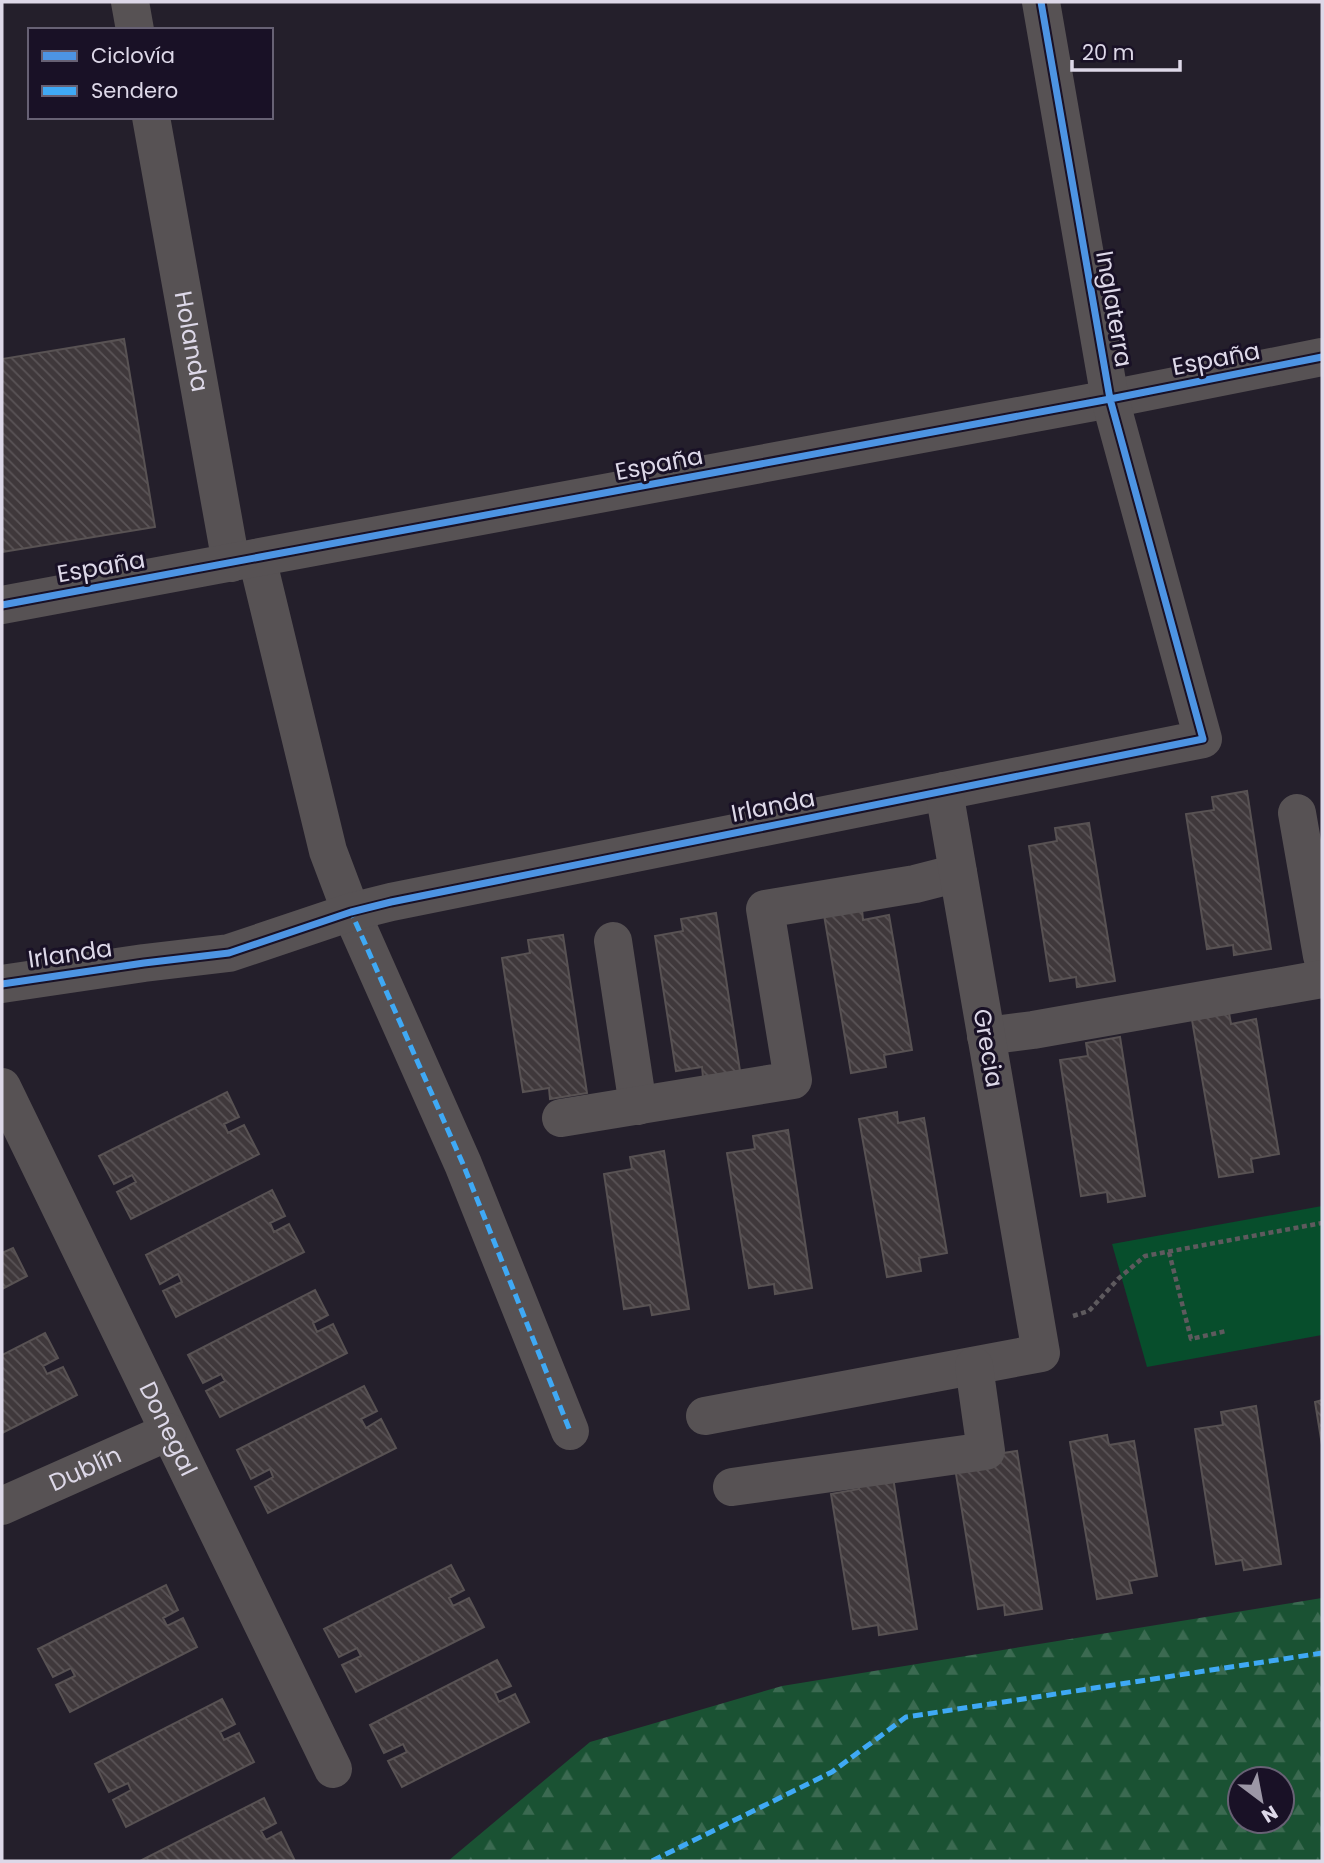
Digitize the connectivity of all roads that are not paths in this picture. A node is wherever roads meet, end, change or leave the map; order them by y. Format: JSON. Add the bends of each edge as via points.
{"nodes":[{"id":1,"x":130,"y":2,"type":"edge"},
{"id":2,"x":1041,"y":2,"type":"edge"},
{"id":3,"x":135,"y":28,"type":"edge"},
{"id":4,"x":151,"y":119,"type":"edge"},
{"id":5,"x":1322,"y":357,"type":"edge"},
{"id":6,"x":1111,"y":399,"type":"junction"},
{"id":7,"x":244,"y":561,"type":"junction"},
{"id":8,"x":2,"y":605,"type":"edge"},
{"id":9,"x":1202,"y":739,"type":"joint"},
{"id":10,"x":944,"y":791,"type":"junction"},
{"id":11,"x":1297,"y":813,"type":"dead end"},
{"id":12,"x":958,"y":873,"type":"junction"},
{"id":13,"x":351,"y":912,"type":"junction"},
{"id":14,"x":612,"y":940,"type":"dead end"},
{"id":15,"x":1322,"y":956,"type":"edge"},
{"id":16,"x":1322,"y":979,"type":"edge"},
{"id":17,"x":2,"y":984,"type":"edge"},
{"id":18,"x":986,"y":1036,"type":"junction"},
{"id":19,"x":2,"y":1087,"type":"edge"},
{"id":20,"x":638,"y":1106,"type":"junction"},
{"id":21,"x":561,"y":1118,"type":"dead end"},
{"id":22,"x":974,"y":1366,"type":"junction"},
{"id":23,"x":705,"y":1416,"type":"dead end"},
{"id":24,"x":570,"y":1431,"type":"dead end"},
{"id":25,"x":168,"y":1432,"type":"junction"},
{"id":26,"x":732,"y":1487,"type":"dead end"},
{"id":27,"x":2,"y":1507,"type":"edge"},
{"id":28,"x":333,"y":1769,"type":"dead end"}],
"edges":[{"from":1,"to":3,"type":"street"},
{"from":2,"to":6,"type":"street","name":"Inglaterra"},
{"from":4,"to":7,"type":"street","name":"Holanda"},
{"from":5,"to":6,"type":"street","name":"España"},
{"from":6,"to":7,"type":"street","name":"España"},
{"from":6,"to":9,"type":"street","name":"Inglaterra"},
{"from":7,"to":8,"type":"street","name":"España"},
{"from":7,"to":13,"type":"street","name":"Holanda","via":[[328,851]]},
{"from":9,"to":10,"type":"street","name":"Irlanda"},
{"from":10,"to":12,"type":"street","name":"Grecia"},
{"from":10,"to":13,"type":"street","name":"Irlanda"},
{"from":11,"to":15,"type":"street"},
{"from":12,"to":18,"type":"street","name":"Grecia"},
{"from":12,"to":20,"type":"street","via":[[765,909],[793,1080]]},
{"from":13,"to":17,"type":"street","name":"Irlanda","via":[[229,953]]},
{"from":13,"to":24,"type":"street","name":"Holanda","via":[[463,1164]]},
{"from":14,"to":20,"type":"street"},
{"from":16,"to":18,"type":"street"},
{"from":18,"to":22,"type":"street","name":"Grecia","via":[[1041,1353]]},
{"from":19,"to":25,"type":"street","name":"Donegal"},
{"from":20,"to":21,"type":"street"},
{"from":22,"to":23,"type":"street"},
{"from":22,"to":26,"type":"street","via":[[986,1451]]},
{"from":25,"to":27,"type":"street","name":"Dublín"},
{"from":25,"to":28,"type":"street","name":"Donegal"}]}
